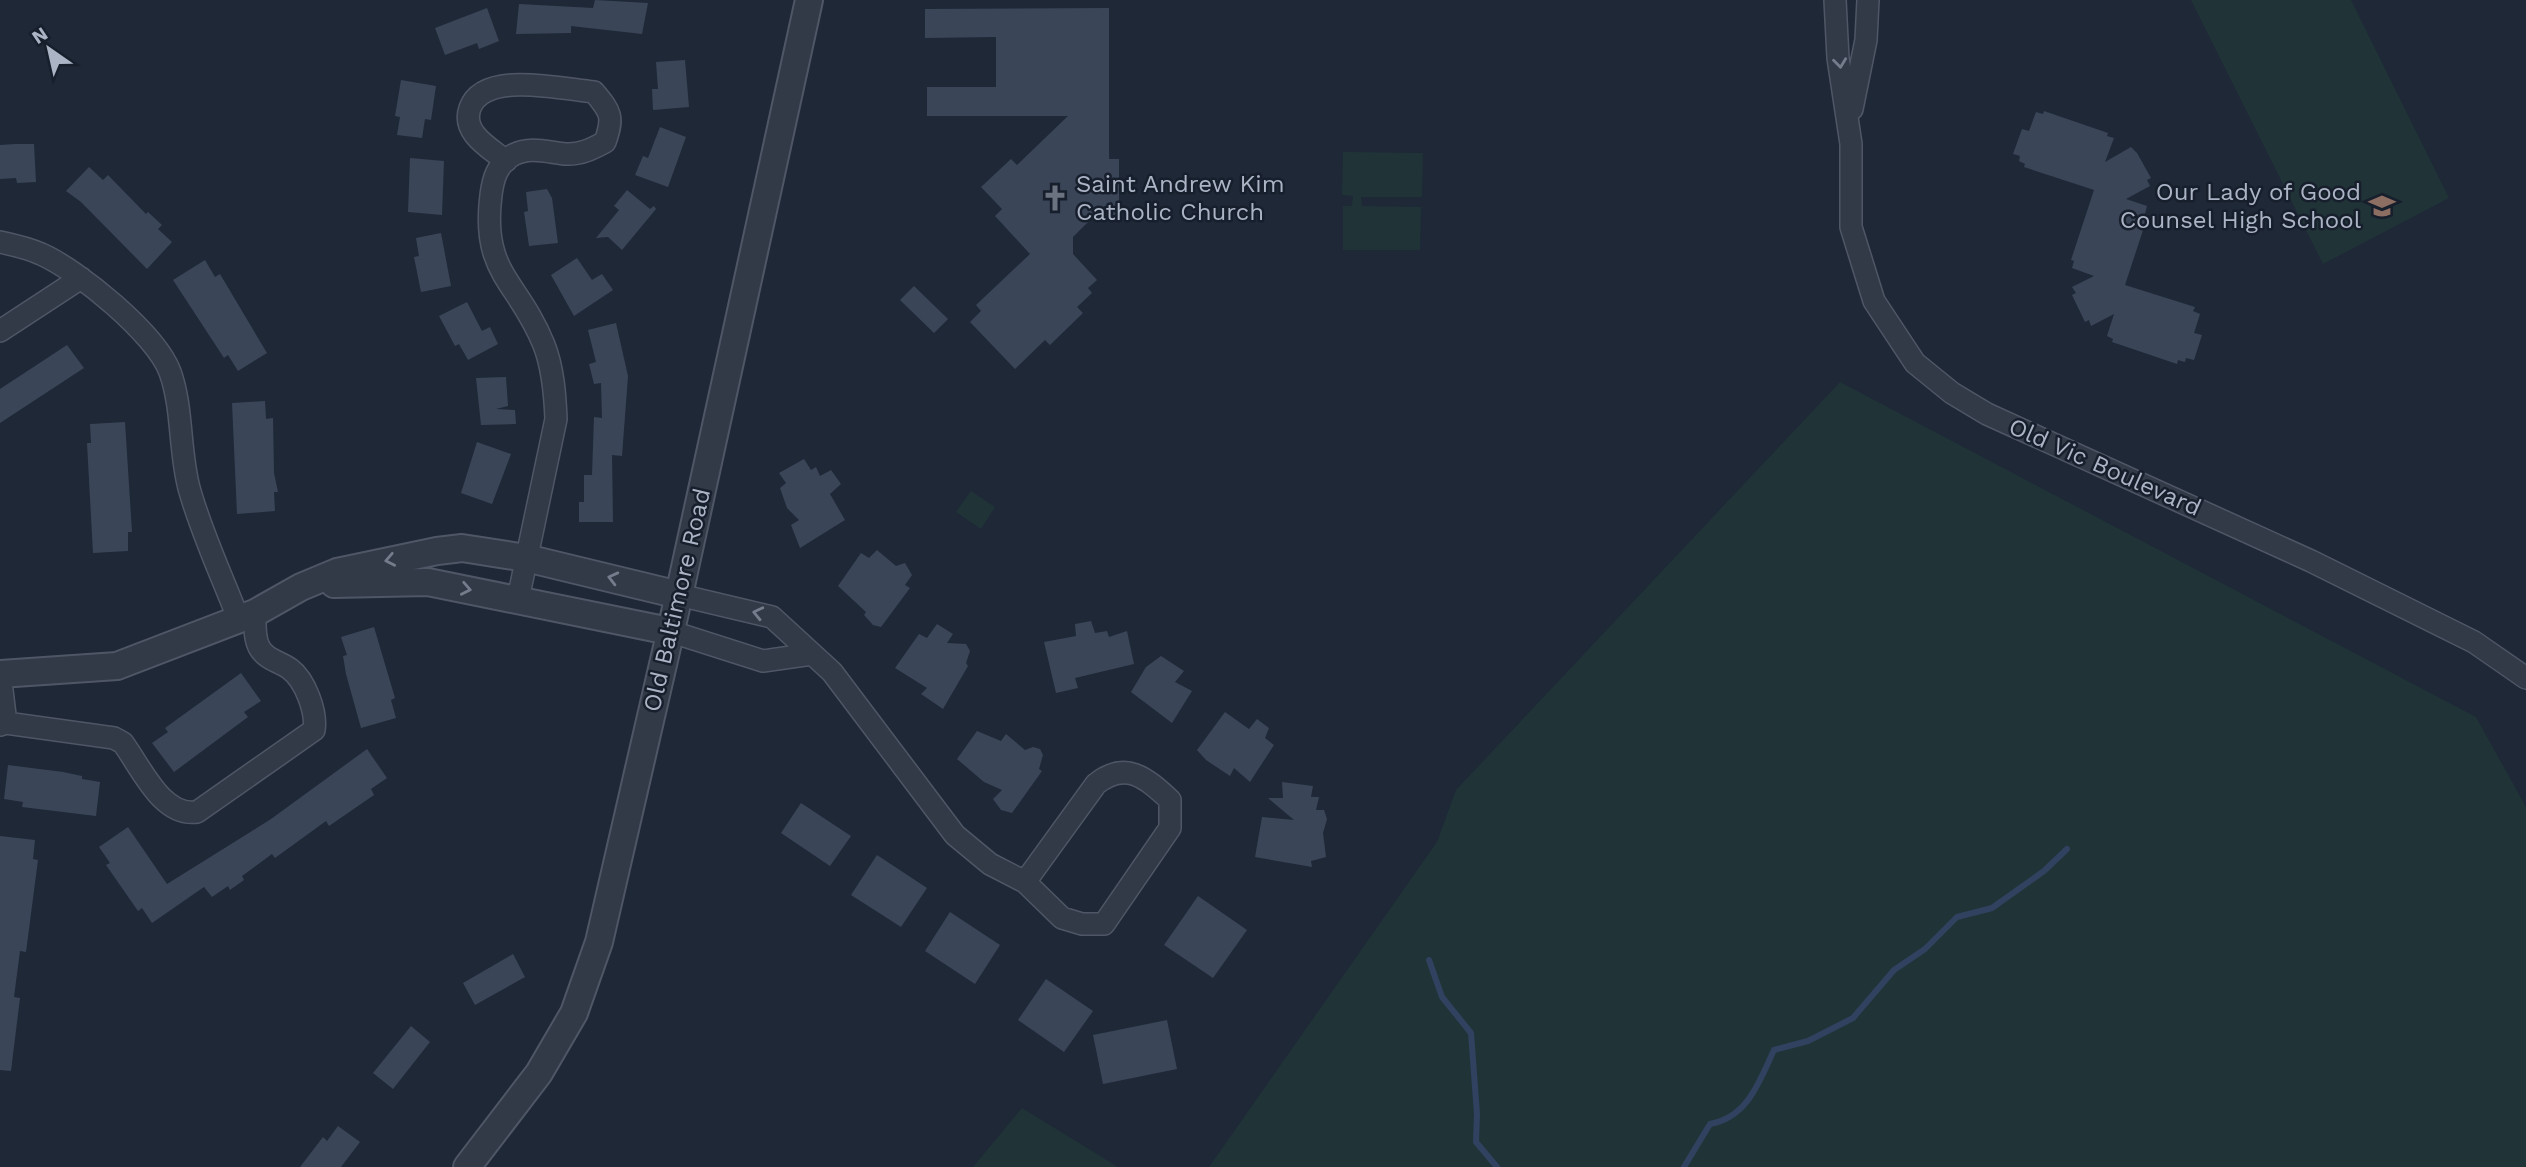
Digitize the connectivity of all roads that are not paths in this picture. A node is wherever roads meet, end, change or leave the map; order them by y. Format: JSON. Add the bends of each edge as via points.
{"nodes":[{"id":1,"x":809,"y":0,"type":"edge"},
{"id":2,"x":1835,"y":0,"type":"edge"},
{"id":3,"x":1868,"y":0,"type":"edge"},
{"id":4,"x":1849,"y":125,"type":"junction"},
{"id":5,"x":506,"y":161,"type":"junction"},
{"id":6,"x":0,"y":242,"type":"edge"},
{"id":7,"x":81,"y":278,"type":"junction"},
{"id":8,"x":0,"y":331,"type":"edge"},
{"id":9,"x":526,"y":558,"type":"junction"},
{"id":10,"x":301,"y":587,"type":"junction"},
{"id":11,"x":679,"y":595,"type":"junction"},
{"id":12,"x":518,"y":599,"type":"junction"},
{"id":13,"x":247,"y":616,"type":"junction"},
{"id":14,"x":670,"y":631,"type":"junction"},
{"id":15,"x":812,"y":654,"type":"junction"},
{"id":16,"x":0,"y":674,"type":"edge"},
{"id":17,"x":2526,"y":678,"type":"edge"},
{"id":18,"x":3,"y":724,"type":"edge"},
{"id":19,"x":1025,"y":882,"type":"junction"},
{"id":20,"x":467,"y":1167,"type":"edge"}],
"edges":[{"from":1,"to":11,"type":"street","name":"Old Baltimore Road"},
{"from":2,"to":4,"type":"street","name":"Old Vic Boulevard","one_way":true},
{"from":3,"to":4,"type":"street","name":"Old Vic Boulevard","via":[[1866,40]]},
{"from":4,"to":17,"type":"street","name":"Old Vic Boulevard","via":[[1852,227],[1862,266],[1874,301],[1891,330],[1933,379],[1987,414],[2299,556],[2474,642]]},
{"from":5,"to":5,"type":"street","via":[[481,141],[467,117],[473,100],[484,89],[500,85],[594,92],[607,107],[612,123],[605,142],[586,152],[539,149],[512,155]]},
{"from":5,"to":9,"type":"street","via":[[494,174],[487,226],[490,246],[497,267],[530,312],[546,349],[555,390],[556,419]]},
{"from":6,"to":7,"type":"street","via":[[39,252]]},
{"from":7,"to":8,"type":"street"},
{"from":7,"to":13,"type":"street","via":[[150,342],[170,372],[190,491]]},
{"from":9,"to":10,"type":"street","one_way":true,"via":[[462,548],[437,551],[362,565]]},
{"from":11,"to":9,"type":"street","one_way":true},
{"from":9,"to":12,"type":"street"},
{"from":10,"to":12,"type":"street","one_way":true,"via":[[428,582]]},
{"from":10,"to":13,"type":"street"},
{"from":11,"to":14,"type":"street","name":"Old Baltimore Road"},
{"from":15,"to":11,"type":"street","one_way":true,"via":[[772,617]]},
{"from":12,"to":14,"type":"street"},
{"from":13,"to":16,"type":"street","via":[[117,666]]},
{"from":13,"to":18,"type":"street","via":[[268,659],[297,675],[310,704],[314,730],[197,812],[183,814],[169,807],[123,743],[114,738]]},
{"from":14,"to":15,"type":"street","via":[[763,661]]},
{"from":14,"to":20,"type":"street","name":"Old Baltimore Road","via":[[599,942],[574,1013],[539,1073]]},
{"from":15,"to":19,"type":"street","via":[[832,672],[955,835],[990,864]]},
{"from":16,"to":18,"type":"street"},
{"from":19,"to":19,"type":"street","via":[[1062,918],[1104,924],[1170,828],[1170,800],[1137,775],[1109,774],[1096,784]]}]}
